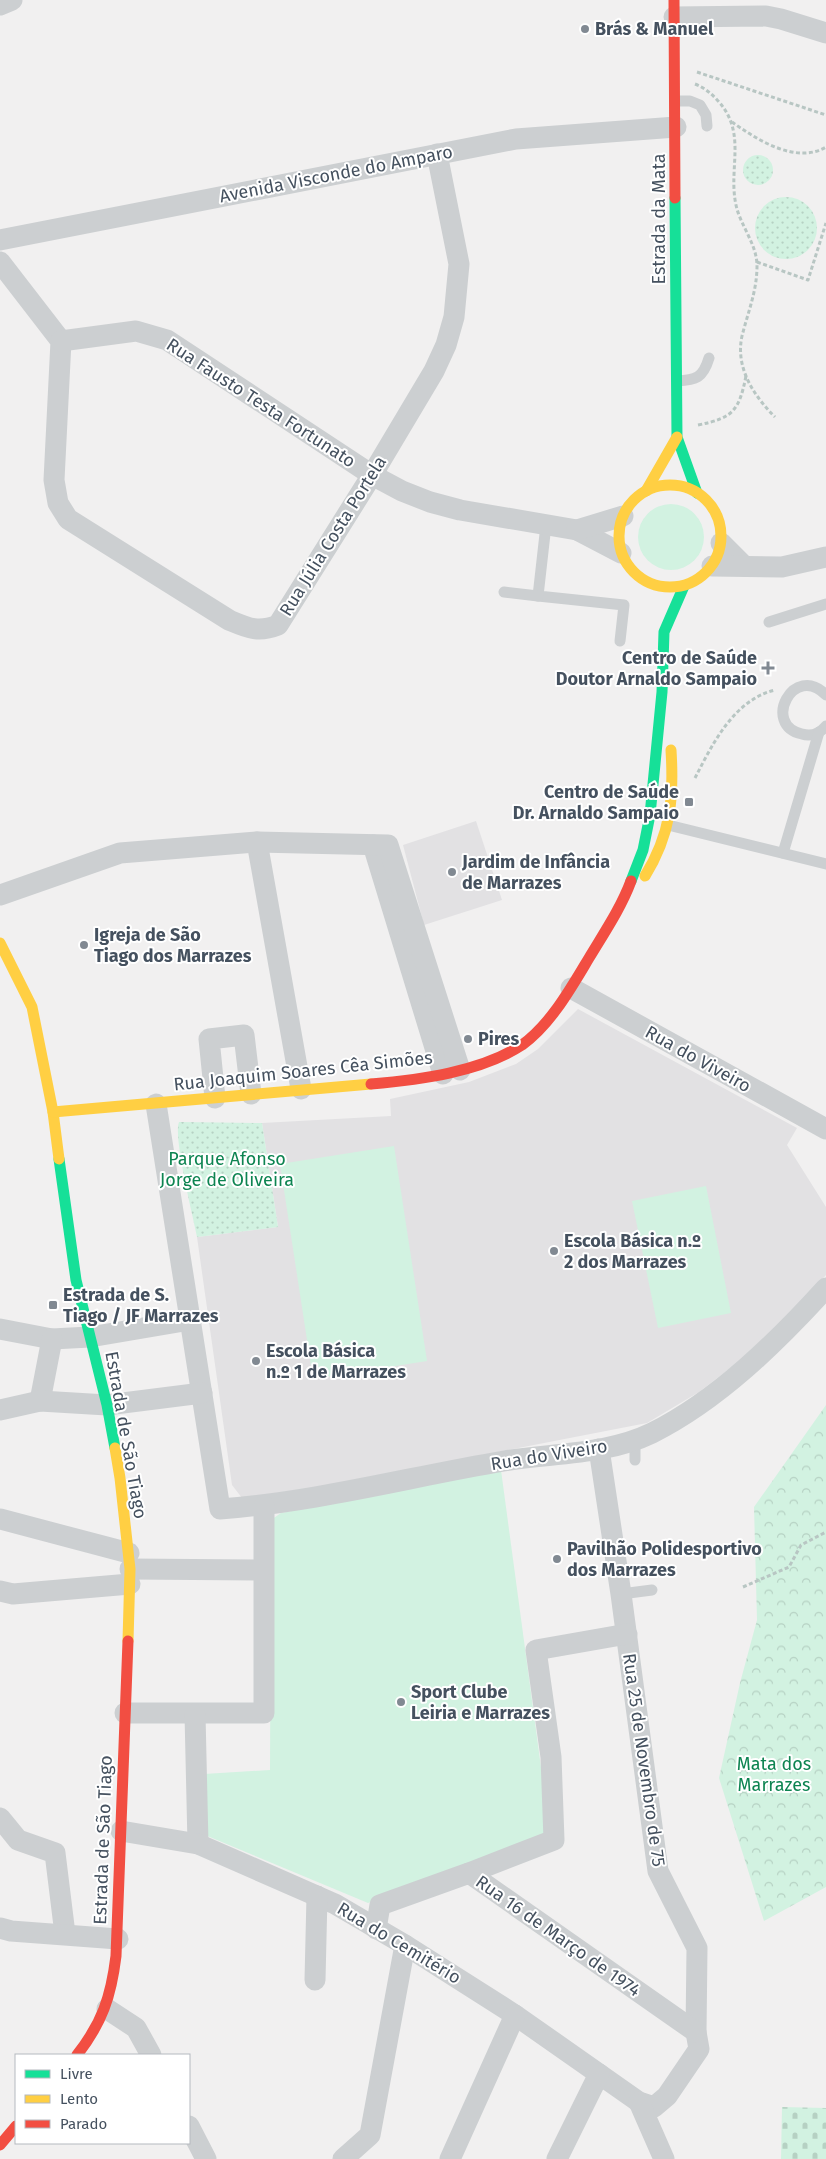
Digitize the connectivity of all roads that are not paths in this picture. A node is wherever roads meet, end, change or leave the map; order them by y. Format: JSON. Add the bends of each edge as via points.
{"nodes":[{"id":1,"x":12,"y":0,"type":"edge"},
{"id":2,"x":0,"y":5,"type":"edge"},
{"id":3,"x":674,"y":8,"type":"edge"},
{"id":4,"x":826,"y":33,"type":"edge"},
{"id":5,"x":675,"y":101,"type":"junction"},
{"id":6,"x":707,"y":126,"type":"dead end"},
{"id":7,"x":676,"y":127,"type":"junction"},
{"id":8,"x":437,"y":154,"type":"junction"},
{"id":9,"x":0,"y":240,"type":"edge"},
{"id":10,"x":0,"y":262,"type":"edge"},
{"id":11,"x":60,"y":341,"type":"junction"},
{"id":12,"x":709,"y":358,"type":"dead end"},
{"id":13,"x":677,"y":381,"type":"junction"},
{"id":14,"x":677,"y":437,"type":"junction"},
{"id":15,"x":372,"y":475,"type":"junction"},
{"id":16,"x":646,"y":491,"type":"junction"},
{"id":17,"x":697,"y":493,"type":"junction"},
{"id":18,"x":623,"y":516,"type":"junction"},
{"id":19,"x":546,"y":524,"type":"junction"},
{"id":20,"x":577,"y":530,"type":"junction"},
{"id":21,"x":720,"y":543,"type":"junction"},
{"id":22,"x":622,"y":553,"type":"junction"},
{"id":23,"x":826,"y":558,"type":"edge"},
{"id":24,"x":712,"y":566,"type":"junction"},
{"id":25,"x":744,"y":566,"type":"junction"},
{"id":26,"x":639,"y":577,"type":"junction"},
{"id":27,"x":684,"y":586,"type":"junction"},
{"id":28,"x":504,"y":592,"type":"dead end"},
{"id":29,"x":646,"y":593,"type":"dead end"},
{"id":30,"x":538,"y":596,"type":"junction"},
{"id":31,"x":826,"y":604,"type":"edge"},
{"id":32,"x":657,"y":617,"type":"dead end"},
{"id":33,"x":769,"y":622,"type":"dead end"},
{"id":34,"x":664,"y":632,"type":"junction"},
{"id":35,"x":620,"y":641,"type":"dead end"},
{"id":36,"x":662,"y":692,"type":"junction"},
{"id":37,"x":826,"y":695,"type":"edge"},
{"id":38,"x":823,"y":729,"type":"edge"},
{"id":39,"x":650,"y":815,"type":"junction"},
{"id":40,"x":669,"y":825,"type":"junction"},
{"id":41,"x":257,"y":842,"type":"junction"},
{"id":42,"x":783,"y":853,"type":"junction"},
{"id":43,"x":826,"y":864,"type":"edge"},
{"id":44,"x":0,"y":895,"type":"edge"},
{"id":45,"x":625,"y":898,"type":"junction"},
{"id":46,"x":3,"y":955,"type":"edge"},
{"id":47,"x":571,"y":988,"type":"junction"},
{"id":48,"x":451,"y":1072,"type":"junction"},
{"id":49,"x":301,"y":1089,"type":"junction"},
{"id":50,"x":251,"y":1094,"type":"junction"},
{"id":51,"x":215,"y":1098,"type":"junction"},
{"id":52,"x":156,"y":1104,"type":"junction"},
{"id":53,"x":53,"y":1112,"type":"junction"},
{"id":54,"x":826,"y":1129,"type":"edge"},
{"id":55,"x":826,"y":1288,"type":"edge"},
{"id":56,"x":190,"y":1320,"type":"junction"},
{"id":57,"x":0,"y":1329,"type":"edge"},
{"id":58,"x":90,"y":1337,"type":"junction"},
{"id":59,"x":52,"y":1339,"type":"junction"},
{"id":60,"x":202,"y":1394,"type":"junction"},
{"id":61,"x":40,"y":1401,"type":"junction"},
{"id":62,"x":107,"y":1405,"type":"junction"},
{"id":63,"x":0,"y":1410,"type":"edge"},
{"id":64,"x":599,"y":1449,"type":"junction"},
{"id":65,"x":264,"y":1506,"type":"junction"},
{"id":66,"x":0,"y":1519,"type":"edge"},
{"id":67,"x":130,"y":1569,"type":"junction"},
{"id":68,"x":263,"y":1570,"type":"junction"},
{"id":69,"x":652,"y":1590,"type":"dead end"},
{"id":70,"x":0,"y":1591,"type":"edge"},
{"id":71,"x":621,"y":1594,"type":"junction"},
{"id":72,"x":627,"y":1634,"type":"junction"},
{"id":73,"x":125,"y":1713,"type":"junction"},
{"id":74,"x":195,"y":1714,"type":"junction"},
{"id":75,"x":0,"y":1818,"type":"edge"},
{"id":76,"x":121,"y":1831,"type":"junction"},
{"id":77,"x":198,"y":1844,"type":"junction"},
{"id":78,"x":469,"y":1873,"type":"junction"},
{"id":79,"x":316,"y":1896,"type":"junction"},
{"id":80,"x":0,"y":1928,"type":"edge"},
{"id":81,"x":376,"y":1929,"type":"junction"},
{"id":82,"x":65,"y":1934,"type":"junction"},
{"id":83,"x":118,"y":1939,"type":"junction"},
{"id":84,"x":405,"y":1945,"type":"junction"},
{"id":85,"x":315,"y":1980,"type":"dead end"},
{"id":86,"x":107,"y":2009,"type":"junction"},
{"id":87,"x":515,"y":2015,"type":"junction"},
{"id":88,"x":696,"y":2032,"type":"junction"},
{"id":89,"x":78,"y":2054,"type":"edge"},
{"id":90,"x":150,"y":2054,"type":"edge"},
{"id":91,"x":599,"y":2074,"type":"junction"},
{"id":92,"x":646,"y":2104,"type":"junction"},
{"id":93,"x":15,"y":2127,"type":"edge"},
{"id":94,"x":190,"y":2128,"type":"edge"},
{"id":95,"x":0,"y":2145,"type":"edge"},
{"id":96,"x":206,"y":2159,"type":"edge"},
{"id":97,"x":344,"y":2159,"type":"edge"},
{"id":98,"x":450,"y":2159,"type":"edge"},
{"id":99,"x":557,"y":2159,"type":"edge"},
{"id":100,"x":664,"y":2159,"type":"edge"}],
"edges":[{"from":1,"to":2,"type":"street"},
{"from":3,"to":4,"type":"street","via":[[766,16]]},
{"from":3,"to":5,"type":"main road","name":"Estrada da Mata"},
{"from":5,"to":6,"type":"lane","via":[[700,105],[706,115]]},
{"from":5,"to":7,"type":"main road","name":"Estrada da Mata"},
{"from":7,"to":8,"type":"street","name":"Avenida Visconde do Amparo","via":[[516,139]]},
{"from":7,"to":13,"type":"main road","name":"Estrada da Mata"},
{"from":8,"to":9,"type":"street","name":"Avenida Visconde do Amparo"},
{"from":8,"to":15,"type":"street","name":"Rua Júlia Costa Portela","via":[[459,264],[454,317],[434,371]]},
{"from":10,"to":11,"type":"street"},
{"from":11,"to":15,"type":"street","name":"Rua Fausto Testa Fortunato","via":[[136,331],[167,340]]},
{"from":11,"to":15,"type":"street","name":"Rua Júlia Costa Portela","via":[[54,480],[58,503],[68,519],[246,628],[265,630],[278,625]]},
{"from":12,"to":13,"type":"lane","via":[[705,370],[694,380]]},
{"from":13,"to":14,"type":"main road","name":"Estrada da Mata"},
{"from":14,"to":16,"type":"main road","name":"Estrada da Mata"},
{"from":14,"to":17,"type":"main road","name":"Estrada da Mata"},
{"from":15,"to":19,"type":"street","name":"Rua Fausto Testa Fortunato","via":[[430,502]]},
{"from":16,"to":17,"type":"main road","via":[[672,485]]},
{"from":16,"to":18,"type":"main road","via":[[632,501]]},
{"from":17,"to":21,"type":"main road","via":[[716,515]]},
{"from":18,"to":20,"type":"street"},
{"from":18,"to":22,"type":"main road","via":[[619,541]]},
{"from":19,"to":20,"type":"street","name":"Rua Fausto Testa Fortunato"},
{"from":19,"to":30,"type":"lane"},
{"from":20,"to":22,"type":"street"},
{"from":21,"to":24,"type":"main road"},
{"from":21,"to":25,"type":"street"},
{"from":22,"to":26,"type":"main road","via":[[628,566]]},
{"from":23,"to":25,"type":"street","via":[[782,567]]},
{"from":24,"to":25,"type":"street"},
{"from":24,"to":27,"type":"main road"},
{"from":26,"to":27,"type":"main road","via":[[664,588]]},
{"from":26,"to":29,"type":"main road"},
{"from":27,"to":34,"type":"main road","name":"Rua Joaquim Soares Cêa Simões"},
{"from":28,"to":30,"type":"lane"},
{"from":30,"to":35,"type":"lane","via":[[624,605]]},
{"from":31,"to":33,"type":"lane"},
{"from":32,"to":34,"type":"main road","name":"Rua Joaquim Soares Cêa Simões"},
{"from":34,"to":36,"type":"main road","name":"Rua Joaquim Soares Cêa Simões"},
{"from":36,"to":39,"type":"main road","name":"Rua Joaquim Soares Cêa Simões"},
{"from":36,"to":40,"type":"main road","name":"Rua Joaquim Soares Cêa Simões","via":[[666,703],[673,782]]},
{"from":37,"to":38,"type":"lane","via":[[811,686],[795,689],[782,709],[787,724],[799,734],[807,735]]},
{"from":38,"to":42,"type":"lane"},
{"from":39,"to":40,"type":"lane"},
{"from":39,"to":45,"type":"main road","name":"Rua Joaquim Soares Cêa Simões","via":[[643,850]]},
{"from":40,"to":42,"type":"lane"},
{"from":40,"to":45,"type":"main road","name":"Rua Joaquim Soares Cêa Simões","via":[[655,860]]},
{"from":41,"to":44,"type":"street","via":[[120,853]]},
{"from":41,"to":48,"type":"street","via":[[388,845]]},
{"from":41,"to":49,"type":"street"},
{"from":42,"to":43,"type":"lane"},
{"from":45,"to":47,"type":"main road","name":"Rua Joaquim Soares Cêa Simões"},
{"from":46,"to":53,"type":"main road","name":"Estrada de São Tiago","via":[[32,1008]]},
{"from":47,"to":48,"type":"main road","name":"Rua Joaquim Soares Cêa Simões","via":[[544,1024],[521,1045],[489,1061]]},
{"from":47,"to":54,"type":"street","name":"Rua do Viveiro"},
{"from":48,"to":49,"type":"main road","name":"Rua Joaquim Soares Cêa Simões","via":[[400,1082]]},
{"from":49,"to":50,"type":"main road","name":"Rua Joaquim Soares Cêa Simões"},
{"from":50,"to":51,"type":"main road","name":"Rua Joaquim Soares Cêa Simões"},
{"from":50,"to":51,"type":"street","via":[[244,1035],[208,1039]]},
{"from":51,"to":52,"type":"main road","name":"Rua Joaquim Soares Cêa Simões"},
{"from":52,"to":53,"type":"main road","name":"Rua Joaquim Soares Cêa Simões"},
{"from":52,"to":56,"type":"street"},
{"from":53,"to":58,"type":"main road","name":"Estrada de São Tiago","via":[[76,1280]]},
{"from":55,"to":64,"type":"street","name":"Rua do Viveiro","via":[[790,1327],[734,1378],[652,1433],[635,1450]]},
{"from":56,"to":58,"type":"street"},
{"from":56,"to":60,"type":"street"},
{"from":57,"to":59,"type":"street"},
{"from":58,"to":59,"type":"street"},
{"from":58,"to":62,"type":"main road","name":"Estrada de São Tiago"},
{"from":59,"to":61,"type":"street"},
{"from":60,"to":62,"type":"street"},
{"from":60,"to":65,"type":"street","name":"Rua do Viveiro","via":[[220,1509]]},
{"from":61,"to":62,"type":"street"},
{"from":61,"to":63,"type":"street"},
{"from":62,"to":67,"type":"main road","name":"Estrada de São Tiago","via":[[120,1478]]},
{"from":64,"to":65,"type":"street","name":"Rua do Viveiro","via":[[506,1461]]},
{"from":64,"to":71,"type":"street","name":"Rua 25 de Novembro de 75"},
{"from":65,"to":68,"type":"street"},
{"from":66,"to":67,"type":"street"},
{"from":67,"to":68,"type":"street"},
{"from":67,"to":70,"type":"street","via":[[13,1594]]},
{"from":67,"to":73,"type":"main road","name":"Estrada de São Tiago"},
{"from":68,"to":74,"type":"street","via":[[264,1713]]},
{"from":69,"to":71,"type":"lane"},
{"from":71,"to":72,"type":"street","name":"Rua 25 de Novembro de 75"},
{"from":72,"to":78,"type":"street","via":[[536,1650],[551,1757],[554,1840]]},
{"from":72,"to":88,"type":"street","name":"Rua 25 de Novembro de 75","via":[[658,1871],[698,1948]]},
{"from":73,"to":74,"type":"street"},
{"from":73,"to":76,"type":"main road","name":"Estrada de São Tiago"},
{"from":74,"to":77,"type":"street"},
{"from":75,"to":82,"type":"street","via":[[18,1840],[55,1853]]},
{"from":76,"to":77,"type":"street","name":"Rua do Cemitério"},
{"from":76,"to":83,"type":"main road","name":"Estrada de São Tiago"},
{"from":77,"to":79,"type":"street","name":"Rua do Cemitério"},
{"from":78,"to":81,"type":"street","name":"Rua 16 de Março de 1974","via":[[380,1905]]},
{"from":78,"to":88,"type":"street","name":"Rua 16 de Março de 1974"},
{"from":79,"to":81,"type":"street","name":"Rua do Cemitério"},
{"from":79,"to":85,"type":"street"},
{"from":80,"to":82,"type":"street"},
{"from":81,"to":84,"type":"street","name":"Rua do Cemitério"},
{"from":82,"to":83,"type":"street"},
{"from":83,"to":86,"type":"main road","name":"Estrada de São Tiago"},
{"from":84,"to":87,"type":"street","name":"Rua do Cemitério"},
{"from":84,"to":97,"type":"street","via":[[370,2136]]},
{"from":86,"to":89,"type":"main road","name":"Estrada de São Tiago"},
{"from":86,"to":90,"type":"street","via":[[136,2028]]},
{"from":87,"to":91,"type":"street","name":"Rua do Cemitério"},
{"from":87,"to":98,"type":"street"},
{"from":88,"to":92,"type":"street","name":"Rua 25 de Novembro de 75","via":[[699,2049],[668,2096]]},
{"from":91,"to":92,"type":"street","name":"Rua do Cemitério"},
{"from":91,"to":99,"type":"street"},
{"from":92,"to":100,"type":"street"},
{"from":93,"to":95,"type":"main road"},
{"from":94,"to":96,"type":"street"}]}
